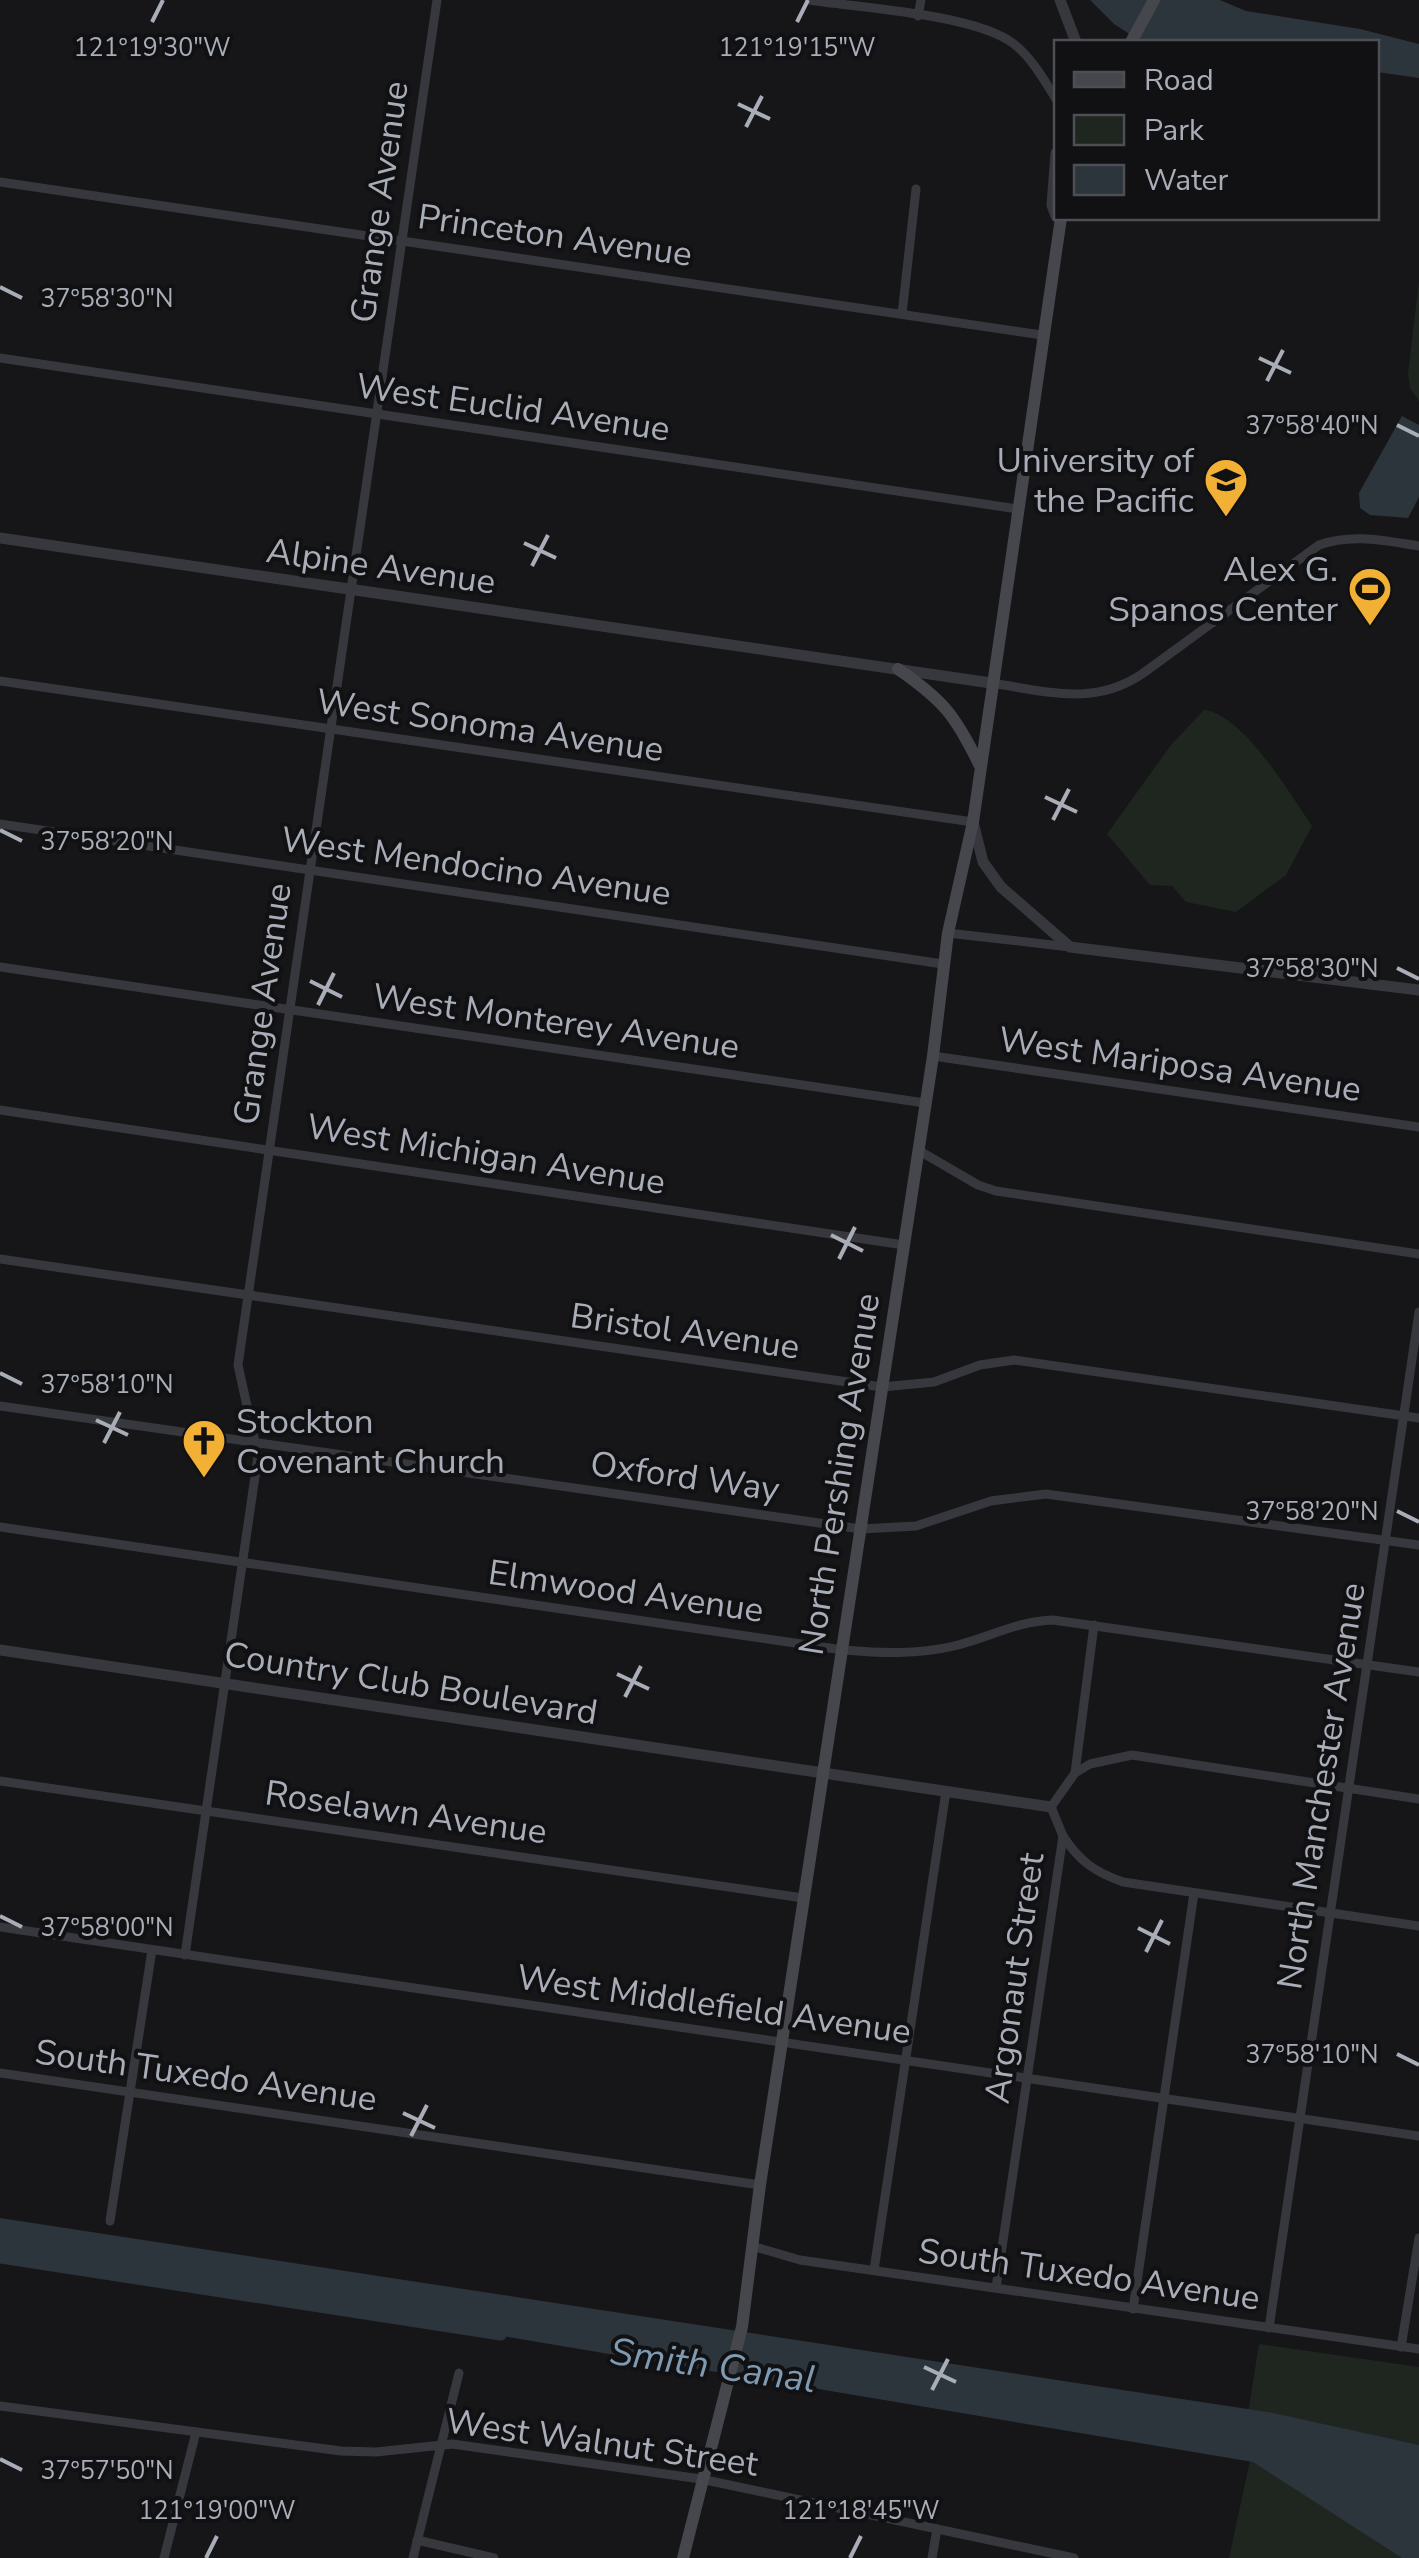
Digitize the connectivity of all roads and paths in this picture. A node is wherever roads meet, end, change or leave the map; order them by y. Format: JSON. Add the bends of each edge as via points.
{"nodes":[{"id":1,"x":437,"y":0,"type":"edge"},
{"id":2,"x":809,"y":0,"type":"edge"},
{"id":3,"x":921,"y":0,"type":"edge"},
{"id":4,"x":1060,"y":0,"type":"edge"},
{"id":5,"x":1154,"y":0,"type":"edge"},
{"id":6,"x":918,"y":16,"type":"junction"},
{"id":7,"x":1075,"y":40,"type":"edge"},
{"id":8,"x":1132,"y":40,"type":"edge"},
{"id":9,"x":1054,"y":96,"type":"edge"},
{"id":10,"x":1054,"y":174,"type":"edge"},
{"id":11,"x":0,"y":182,"type":"edge"},
{"id":12,"x":916,"y":189,"type":"dead end"},
{"id":13,"x":1054,"y":202,"type":"edge"},
{"id":14,"x":1059,"y":220,"type":"edge"},
{"id":15,"x":402,"y":240,"type":"junction"},
{"id":16,"x":902,"y":314,"type":"junction"},
{"id":17,"x":1042,"y":335,"type":"junction"},
{"id":18,"x":0,"y":358,"type":"edge"},
{"id":19,"x":376,"y":415,"type":"junction"},
{"id":20,"x":1018,"y":509,"type":"junction"},
{"id":21,"x":0,"y":538,"type":"edge"},
{"id":22,"x":1419,"y":546,"type":"edge"},
{"id":23,"x":350,"y":589,"type":"junction"},
{"id":24,"x":898,"y":670,"type":"junction"},
{"id":25,"x":0,"y":681,"type":"edge"},
{"id":26,"x":991,"y":683,"type":"junction"},
{"id":27,"x":330,"y":730,"type":"junction"},
{"id":28,"x":980,"y":765,"type":"junction"},
{"id":29,"x":973,"y":822,"type":"junction"},
{"id":30,"x":0,"y":824,"type":"edge"},
{"id":31,"x":310,"y":870,"type":"junction"},
{"id":32,"x":948,"y":932,"type":"junction"},
{"id":33,"x":1070,"y":947,"type":"junction"},
{"id":34,"x":943,"y":964,"type":"junction"},
{"id":35,"x":0,"y":967,"type":"edge"},
{"id":36,"x":1419,"y":990,"type":"edge"},
{"id":37,"x":289,"y":1010,"type":"junction"},
{"id":38,"x":932,"y":1056,"type":"junction"},
{"id":39,"x":925,"y":1103,"type":"junction"},
{"id":40,"x":0,"y":1110,"type":"edge"},
{"id":41,"x":1419,"y":1127,"type":"edge"},
{"id":42,"x":269,"y":1149,"type":"junction"},
{"id":43,"x":918,"y":1150,"type":"junction"},
{"id":44,"x":904,"y":1245,"type":"junction"},
{"id":45,"x":1419,"y":1254,"type":"edge"},
{"id":46,"x":0,"y":1259,"type":"edge"},
{"id":47,"x":248,"y":1296,"type":"junction"},
{"id":48,"x":1419,"y":1312,"type":"edge"},
{"id":49,"x":882,"y":1387,"type":"junction"},
{"id":50,"x":0,"y":1406,"type":"edge"},
{"id":51,"x":1403,"y":1416,"type":"junction"},
{"id":52,"x":1419,"y":1418,"type":"edge"},
{"id":53,"x":254,"y":1441,"type":"junction"},
{"id":54,"x":0,"y":1528,"type":"edge"},
{"id":55,"x":861,"y":1529,"type":"junction"},
{"id":56,"x":1386,"y":1541,"type":"junction"},
{"id":57,"x":1419,"y":1546,"type":"edge"},
{"id":58,"x":242,"y":1563,"type":"junction"},
{"id":59,"x":1094,"y":1625,"type":"junction"},
{"id":60,"x":0,"y":1650,"type":"edge"},
{"id":61,"x":842,"y":1650,"type":"junction"},
{"id":62,"x":1367,"y":1664,"type":"junction"},
{"id":63,"x":1419,"y":1672,"type":"edge"},
{"id":64,"x":225,"y":1683,"type":"junction"},
{"id":65,"x":824,"y":1773,"type":"junction"},
{"id":66,"x":1074,"y":1773,"type":"junction"},
{"id":67,"x":0,"y":1781,"type":"edge"},
{"id":68,"x":1348,"y":1788,"type":"junction"},
{"id":69,"x":946,"y":1791,"type":"junction"},
{"id":70,"x":1419,"y":1799,"type":"edge"},
{"id":71,"x":1051,"y":1807,"type":"junction"},
{"id":72,"x":206,"y":1811,"type":"junction"},
{"id":73,"x":1063,"y":1836,"type":"junction"},
{"id":74,"x":1194,"y":1892,"type":"junction"},
{"id":75,"x":803,"y":1898,"type":"junction"},
{"id":76,"x":1330,"y":1912,"type":"junction"},
{"id":77,"x":1419,"y":1926,"type":"edge"},
{"id":78,"x":0,"y":1928,"type":"edge"},
{"id":79,"x":152,"y":1950,"type":"junction"},
{"id":80,"x":185,"y":1954,"type":"junction"},
{"id":81,"x":782,"y":2040,"type":"junction"},
{"id":82,"x":906,"y":2060,"type":"junction"},
{"id":83,"x":0,"y":2073,"type":"edge"},
{"id":84,"x":1028,"y":2078,"type":"junction"},
{"id":85,"x":130,"y":2091,"type":"junction"},
{"id":86,"x":1164,"y":2098,"type":"junction"},
{"id":87,"x":1300,"y":2118,"type":"junction"},
{"id":88,"x":1419,"y":2136,"type":"edge"},
{"id":89,"x":760,"y":2185,"type":"junction"},
{"id":90,"x":110,"y":2222,"type":"dead end"},
{"id":91,"x":1419,"y":2238,"type":"edge"},
{"id":92,"x":752,"y":2246,"type":"junction"},
{"id":93,"x":874,"y":2270,"type":"junction"},
{"id":94,"x":996,"y":2288,"type":"junction"},
{"id":95,"x":1134,"y":2309,"type":"junction"},
{"id":96,"x":1269,"y":2328,"type":"junction"},
{"id":97,"x":1401,"y":2346,"type":"junction"},
{"id":98,"x":1419,"y":2349,"type":"edge"},
{"id":99,"x":459,"y":2373,"type":"dead end"},
{"id":100,"x":0,"y":2406,"type":"edge"},
{"id":101,"x":196,"y":2432,"type":"junction"},
{"id":102,"x":440,"y":2444,"type":"junction"},
{"id":103,"x":701,"y":2479,"type":"junction"},
{"id":104,"x":937,"y":2529,"type":"junction"},
{"id":105,"x":418,"y":2540,"type":"junction"},
{"id":106,"x":164,"y":2558,"type":"edge"},
{"id":107,"x":413,"y":2558,"type":"edge"},
{"id":108,"x":494,"y":2558,"type":"edge"},
{"id":109,"x":683,"y":2558,"type":"edge"},
{"id":110,"x":932,"y":2558,"type":"edge"},
{"id":111,"x":1074,"y":2558,"type":"edge"}],
"edges":[{"from":1,"to":15,"type":"street","name":"Grange Avenue"},
{"from":2,"to":6,"type":"street"},
{"from":3,"to":6,"type":"street"},
{"from":4,"to":7,"type":"street"},
{"from":5,"to":8,"type":"main road"},
{"from":6,"to":9,"type":"street","via":[[998,34],[1024,53]]},
{"from":10,"to":13,"type":"street"},
{"from":11,"to":15,"type":"street","name":"Princeton Avenue"},
{"from":12,"to":16,"type":"street"},
{"from":14,"to":17,"type":"main road","name":"North Pershing Avenue"},
{"from":15,"to":16,"type":"street","name":"Princeton Avenue"},
{"from":15,"to":19,"type":"street","name":"Grange Avenue"},
{"from":16,"to":17,"type":"street","name":"Princeton Avenue"},
{"from":17,"to":20,"type":"main road","name":"North Pershing Avenue"},
{"from":18,"to":19,"type":"street","name":"West Euclid Avenue"},
{"from":19,"to":20,"type":"street","name":"West Euclid Avenue"},
{"from":19,"to":23,"type":"street","name":"Grange Avenue"},
{"from":20,"to":26,"type":"main road","name":"North Pershing Avenue"},
{"from":21,"to":23,"type":"street","name":"Alpine Avenue"},
{"from":22,"to":26,"type":"street","via":[[1359,538],[1319,545],[1116,690],[1080,695]]},
{"from":23,"to":24,"type":"street","name":"Alpine Avenue"},
{"from":23,"to":27,"type":"street","name":"Grange Avenue"},
{"from":24,"to":26,"type":"street","name":"Alpine Avenue"},
{"from":24,"to":28,"type":"main road","via":[[950,710]]},
{"from":25,"to":27,"type":"street","name":"West Sonoma Avenue"},
{"from":26,"to":28,"type":"main road","name":"North Pershing Avenue"},
{"from":27,"to":29,"type":"street","name":"West Sonoma Avenue"},
{"from":27,"to":31,"type":"street","name":"Grange Avenue"},
{"from":28,"to":29,"type":"main road","name":"North Pershing Avenue"},
{"from":29,"to":32,"type":"main road","name":"North Pershing Avenue"},
{"from":29,"to":33,"type":"street","via":[[983,862],[1001,887]]},
{"from":30,"to":31,"type":"street","name":"West Mendocino Avenue"},
{"from":31,"to":34,"type":"street","name":"West Mendocino Avenue"},
{"from":31,"to":37,"type":"street","name":"Grange Avenue"},
{"from":32,"to":33,"type":"street"},
{"from":32,"to":34,"type":"main road","name":"North Pershing Avenue"},
{"from":33,"to":36,"type":"street"},
{"from":34,"to":38,"type":"main road","name":"North Pershing Avenue"},
{"from":35,"to":37,"type":"street","name":"West Monterey Avenue"},
{"from":37,"to":39,"type":"street","name":"West Monterey Avenue"},
{"from":37,"to":42,"type":"street","name":"Grange Avenue"},
{"from":38,"to":39,"type":"main road","name":"North Pershing Avenue"},
{"from":38,"to":41,"type":"street","name":"West Mariposa Avenue"},
{"from":39,"to":43,"type":"main road","name":"North Pershing Avenue"},
{"from":40,"to":42,"type":"street","name":"West Michigan Avenue"},
{"from":42,"to":44,"type":"street","name":"West Michigan Avenue"},
{"from":42,"to":47,"type":"street","name":"Grange Avenue"},
{"from":43,"to":44,"type":"main road","name":"North Pershing Avenue"},
{"from":43,"to":45,"type":"street","via":[[996,1191]]},
{"from":44,"to":49,"type":"main road","name":"North Pershing Avenue"},
{"from":46,"to":47,"type":"street","name":"Bristol Avenue"},
{"from":47,"to":49,"type":"street","name":"Bristol Avenue"},
{"from":47,"to":53,"type":"street","name":"Grange Avenue","via":[[238,1365]]},
{"from":48,"to":51,"type":"street","name":"North Manchester Avenue"},
{"from":49,"to":51,"type":"street","name":"Bristol Avenue","via":[[934,1382],[1014,1360]]},
{"from":49,"to":55,"type":"main road","name":"North Pershing Avenue"},
{"from":50,"to":53,"type":"street","name":"Oxford Way"},
{"from":51,"to":52,"type":"street","name":"Bristol Avenue"},
{"from":51,"to":56,"type":"street","name":"North Manchester Avenue"},
{"from":53,"to":55,"type":"street","name":"Oxford Way"},
{"from":53,"to":58,"type":"street","name":"Grange Avenue","via":[[258,1456]]},
{"from":54,"to":58,"type":"street","name":"Elmwood Avenue"},
{"from":55,"to":56,"type":"street","name":"Oxford Way","via":[[916,1526],[991,1501],[1046,1494]]},
{"from":55,"to":61,"type":"main road","name":"North Pershing Avenue"},
{"from":56,"to":57,"type":"street","name":"Oxford Way"},
{"from":56,"to":62,"type":"street","name":"North Manchester Avenue"},
{"from":58,"to":61,"type":"street","name":"Elmwood Avenue"},
{"from":58,"to":64,"type":"street","name":"Grange Avenue"},
{"from":59,"to":61,"type":"street","name":"Elmwood Avenue","via":[[1041,1620],[935,1650]]},
{"from":59,"to":62,"type":"street","name":"Elmwood Avenue"},
{"from":59,"to":66,"type":"street","name":"Argonaut Street"},
{"from":60,"to":64,"type":"street","name":"Country Club Boulevard"},
{"from":61,"to":65,"type":"main road","name":"North Pershing Avenue"},
{"from":62,"to":63,"type":"street","name":"Elmwood Avenue"},
{"from":62,"to":68,"type":"street","name":"North Manchester Avenue"},
{"from":64,"to":65,"type":"street","name":"Country Club Boulevard"},
{"from":64,"to":72,"type":"street","name":"Grange Avenue"},
{"from":65,"to":69,"type":"street","name":"Country Club Boulevard"},
{"from":65,"to":75,"type":"main road","name":"North Pershing Avenue"},
{"from":66,"to":68,"type":"street","via":[[1132,1755]]},
{"from":66,"to":71,"type":"street","name":"Argonaut Street"},
{"from":67,"to":72,"type":"street","name":"Roselawn Avenue"},
{"from":68,"to":70,"type":"street"},
{"from":68,"to":76,"type":"street","name":"North Manchester Avenue"},
{"from":69,"to":71,"type":"street","name":"Country Club Boulevard"},
{"from":69,"to":82,"type":"street"},
{"from":71,"to":73,"type":"street","name":"Argonaut Street"},
{"from":72,"to":75,"type":"street","name":"Roselawn Avenue"},
{"from":72,"to":80,"type":"street","name":"Grange Avenue"},
{"from":73,"to":74,"type":"street","via":[[1096,1873]]},
{"from":73,"to":84,"type":"street","name":"Argonaut Street"},
{"from":74,"to":76,"type":"street"},
{"from":74,"to":86,"type":"street"},
{"from":75,"to":81,"type":"main road","name":"North Pershing Avenue"},
{"from":76,"to":77,"type":"street"},
{"from":76,"to":87,"type":"street","name":"North Manchester Avenue"},
{"from":78,"to":79,"type":"street","name":"West Middlefield Avenue"},
{"from":79,"to":80,"type":"street","name":"West Middlefield Avenue"},
{"from":79,"to":85,"type":"street"},
{"from":80,"to":81,"type":"street","name":"West Middlefield Avenue"},
{"from":81,"to":82,"type":"street","name":"West Middlefield Avenue"},
{"from":81,"to":89,"type":"main road","name":"North Pershing Avenue"},
{"from":82,"to":84,"type":"street","name":"West Middlefield Avenue"},
{"from":82,"to":93,"type":"street"},
{"from":83,"to":85,"type":"street","name":"South Tuxedo Avenue"},
{"from":84,"to":86,"type":"street","name":"West Middlefield Avenue"},
{"from":84,"to":94,"type":"street","name":"Argonaut Street"},
{"from":85,"to":89,"type":"street","name":"South Tuxedo Avenue"},
{"from":85,"to":90,"type":"street"},
{"from":86,"to":87,"type":"street","name":"West Middlefield Avenue"},
{"from":86,"to":95,"type":"street"},
{"from":87,"to":88,"type":"street","name":"West Middlefield Avenue"},
{"from":87,"to":96,"type":"street","name":"North Manchester Avenue"},
{"from":89,"to":92,"type":"main road","name":"North Pershing Avenue"},
{"from":91,"to":97,"type":"street"},
{"from":92,"to":93,"type":"street","name":"South Tuxedo Avenue"},
{"from":92,"to":103,"type":"main road","name":"North Pershing Avenue","via":[[742,2327]]},
{"from":93,"to":94,"type":"street","name":"South Tuxedo Avenue"},
{"from":94,"to":95,"type":"street","name":"South Tuxedo Avenue"},
{"from":95,"to":96,"type":"street","name":"South Tuxedo Avenue"},
{"from":96,"to":97,"type":"street","name":"South Tuxedo Avenue"},
{"from":97,"to":98,"type":"street","name":"South Tuxedo Avenue"},
{"from":99,"to":102,"type":"street"},
{"from":100,"to":101,"type":"street","name":"West Walnut Street"},
{"from":101,"to":102,"type":"street","name":"West Walnut Street","via":[[341,2452]]},
{"from":101,"to":106,"type":"street"},
{"from":102,"to":103,"type":"street","name":"West Walnut Street"},
{"from":102,"to":105,"type":"street"},
{"from":103,"to":104,"type":"street","name":"West Walnut Street"},
{"from":103,"to":109,"type":"main road","name":"North Pershing Avenue"},
{"from":104,"to":110,"type":"street"},
{"from":104,"to":111,"type":"street","name":"West Walnut Street"},
{"from":105,"to":107,"type":"street"},
{"from":105,"to":108,"type":"street"}]}
